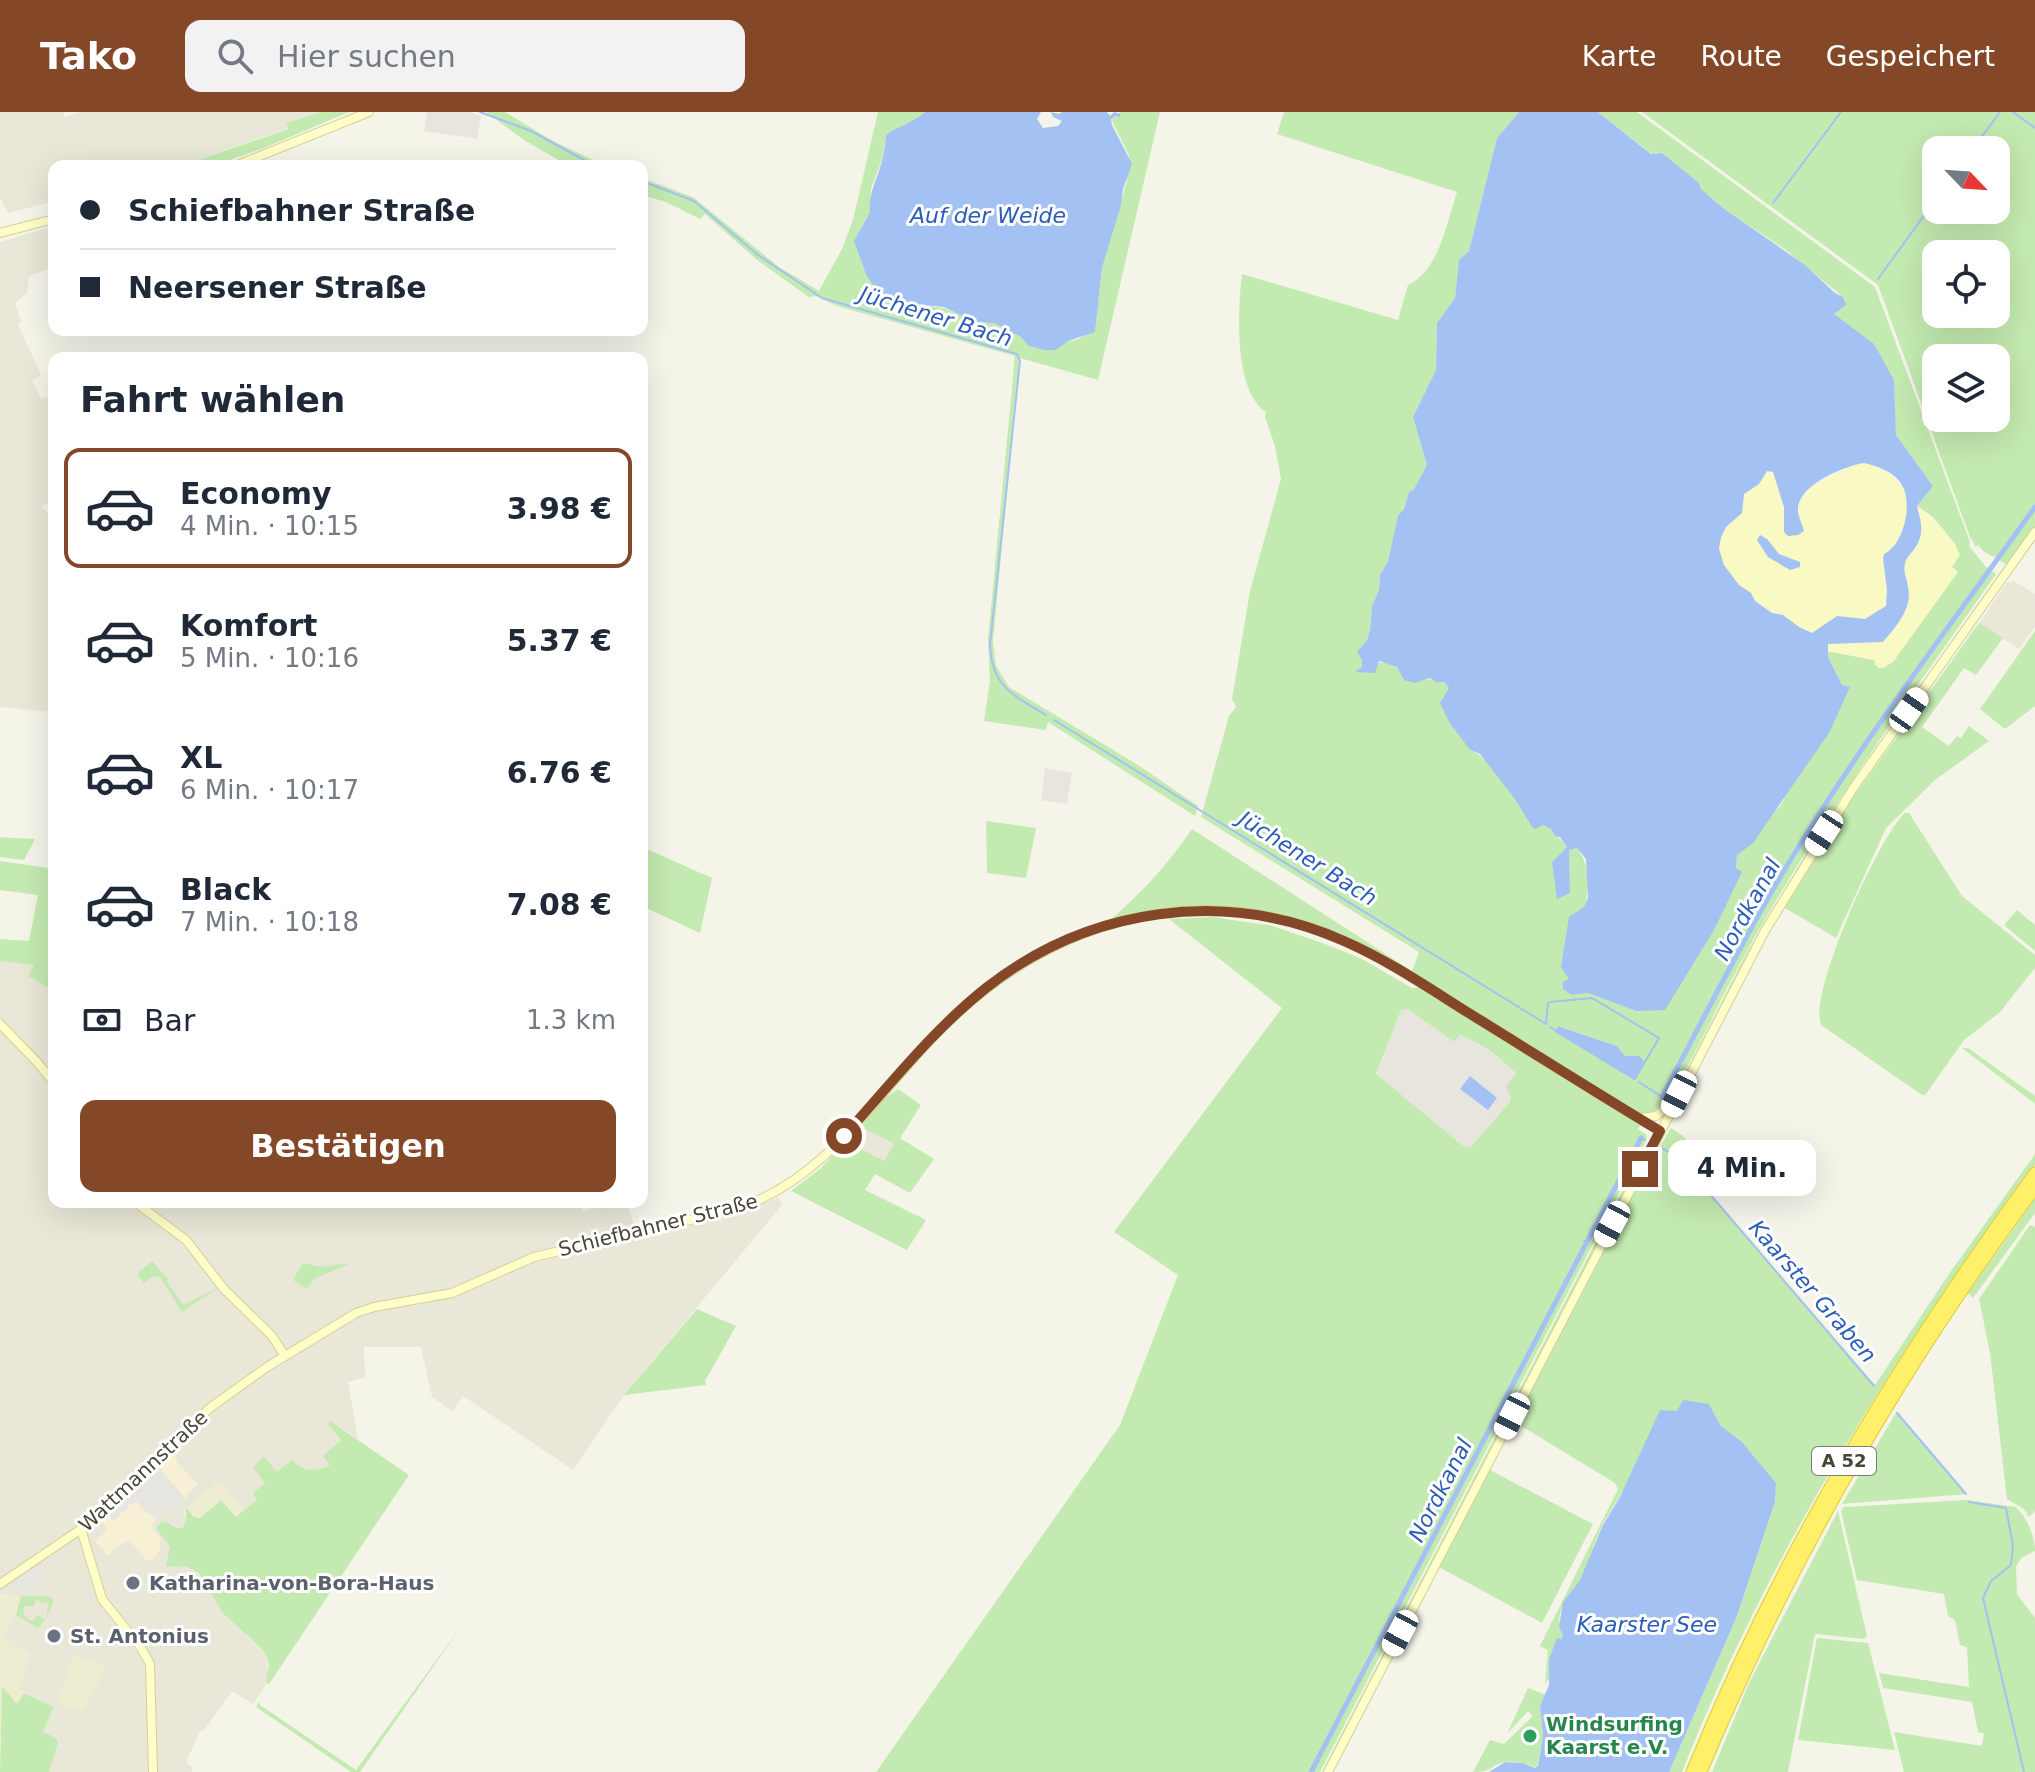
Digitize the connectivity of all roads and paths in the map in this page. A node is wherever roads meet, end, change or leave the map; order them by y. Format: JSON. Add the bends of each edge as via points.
{"nodes":[{"id":1,"x":369,"y":112,"type":"edge"},
{"id":2,"x":250,"y":160,"type":"edge"},
{"id":3,"x":48,"y":221,"type":"edge"},
{"id":4,"x":0,"y":233,"type":"edge"},
{"id":5,"x":2035,"y":532,"type":"edge"},
{"id":6,"x":0,"y":1024,"type":"edge"},
{"id":7,"x":48,"y":1076,"type":"edge"},
{"id":8,"x":1679,"y":1094,"type":"junction"},
{"id":9,"x":1639,"y":1118,"type":"junction"},
{"id":10,"x":1660,"y":1131,"type":"junction"},
{"id":11,"x":2035,"y":1173,"type":"edge"},
{"id":12,"x":2035,"y":1188,"type":"edge"},
{"id":13,"x":143,"y":1208,"type":"edge"},
{"id":14,"x":285,"y":1356,"type":"junction"},
{"id":15,"x":81,"y":1529,"type":"junction"},
{"id":16,"x":0,"y":1584,"type":"edge"},
{"id":17,"x":153,"y":1772,"type":"edge"},
{"id":18,"x":1328,"y":1772,"type":"edge"},
{"id":19,"x":1692,"y":1772,"type":"edge"},
{"id":20,"x":1701,"y":1772,"type":"edge"}],
"edges":[{"from":1,"to":2,"type":"street"},
{"from":3,"to":4,"type":"street"},
{"from":5,"to":8,"type":"street","via":[[1815,847]]},
{"from":6,"to":7,"type":"street"},
{"from":8,"to":9,"type":"street","via":[[1660,1114]]},
{"from":8,"to":10,"type":"street"},
{"from":9,"to":10,"type":"street","name":"Schiefbahner Straße"},
{"from":9,"to":14,"type":"street","name":"Schiefbahner Straße","via":[[1386,962],[1331,935],[1285,920],[1228,911],[1146,915],[1059,943],[986,988],[815,1165],[773,1195],[534,1257],[452,1293],[365,1309]]},
{"from":10,"to":18,"type":"street"},
{"from":11,"to":19,"type":"highway","number":"A 52","via":[[1932,1320],[1840,1467],[1765,1608]]},
{"from":12,"to":20,"type":"highway","number":"A 52","via":[[1875,1425],[1773,1612]]},
{"from":13,"to":14,"type":"street","via":[[186,1240]]},
{"from":14,"to":15,"type":"street","name":"Wattmannstraße","via":[[185,1429]]},
{"from":15,"to":16,"type":"street","name":"Wattmannstraße"},
{"from":15,"to":17,"type":"street","via":[[102,1599],[150,1664]]}]}
